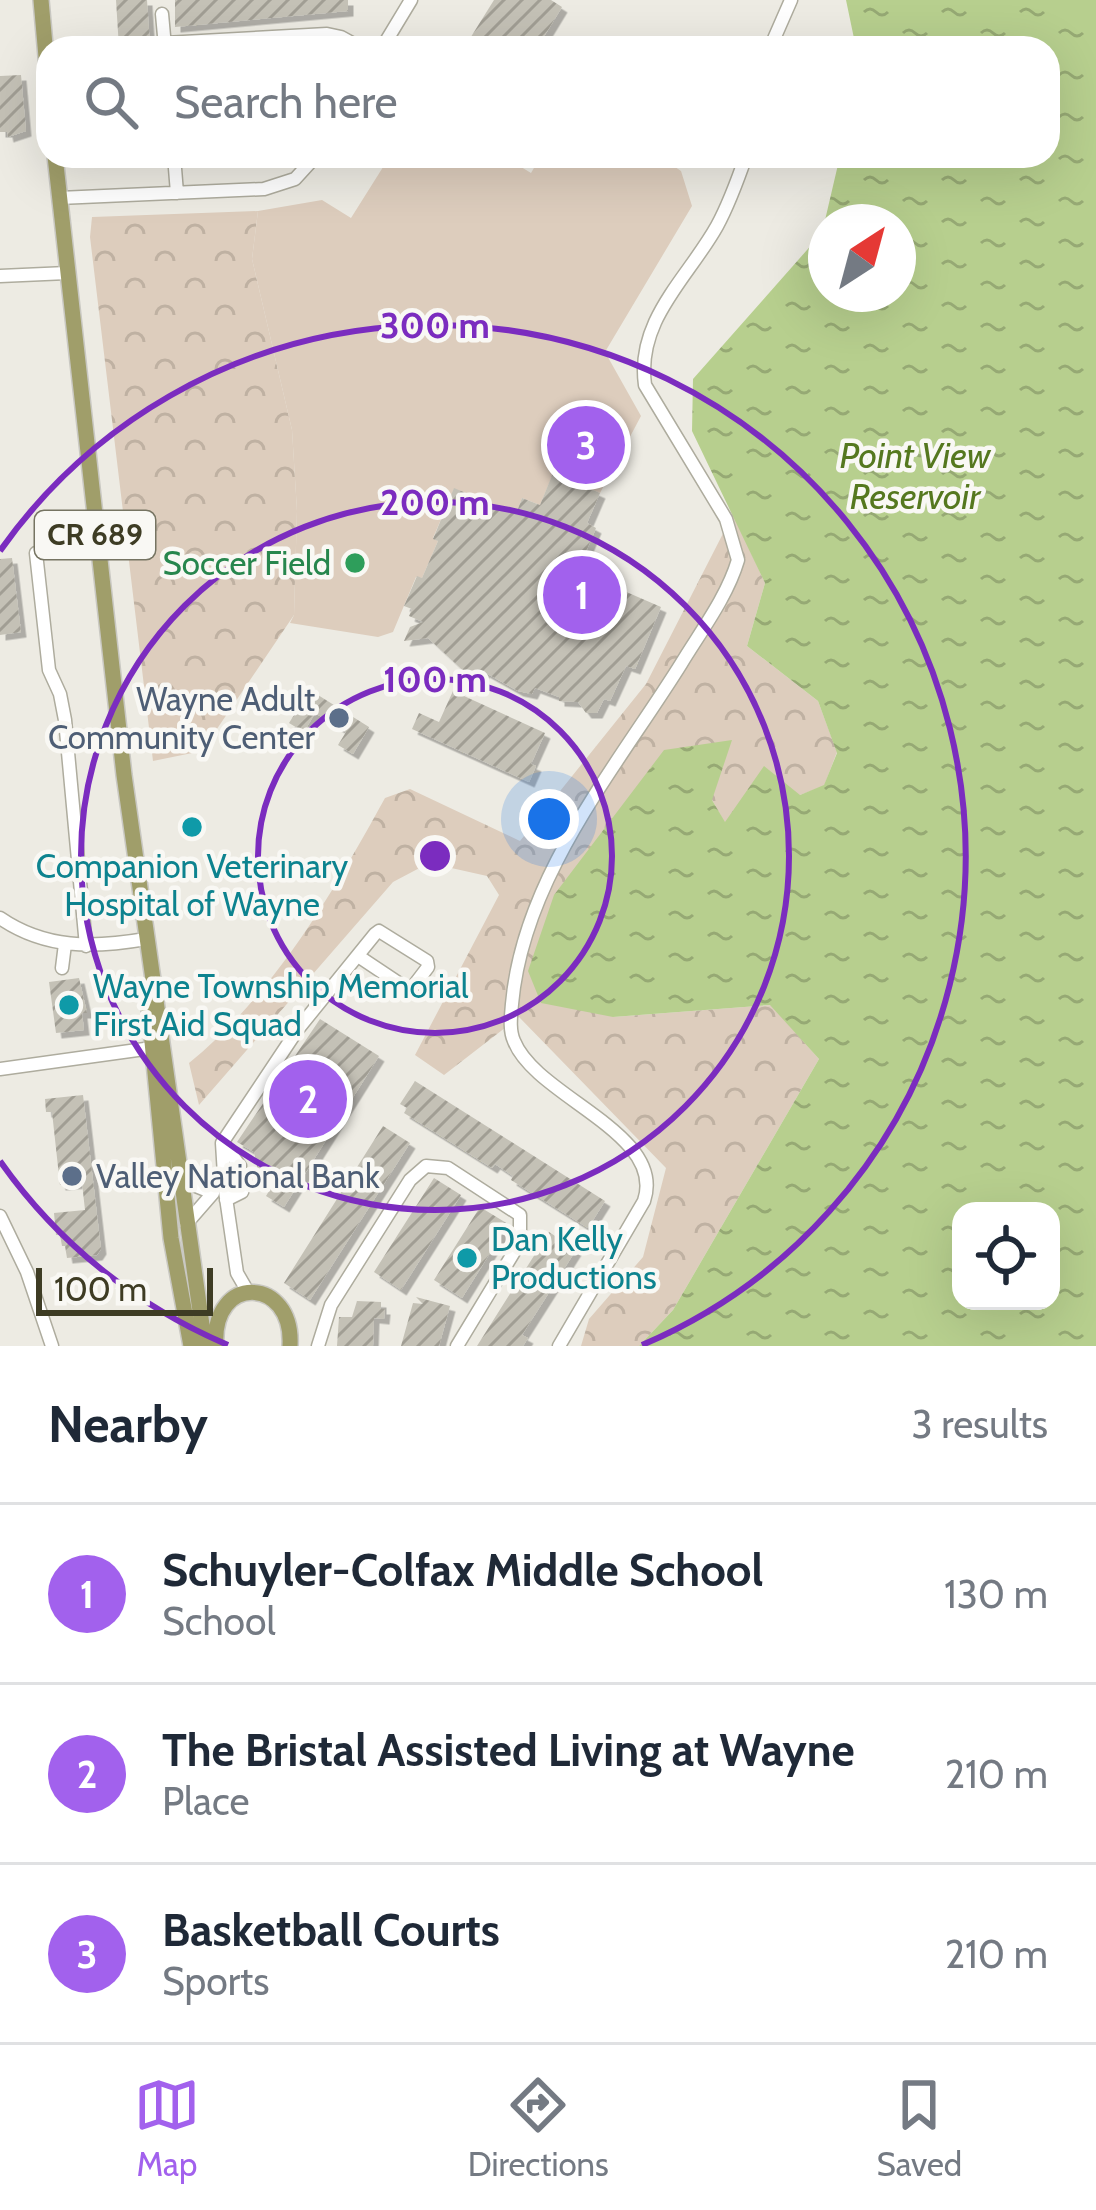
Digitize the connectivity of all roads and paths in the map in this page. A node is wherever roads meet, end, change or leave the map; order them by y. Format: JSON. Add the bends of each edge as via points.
{"nodes":[{"id":1,"x":41,"y":0,"type":"edge"},
{"id":2,"x":411,"y":0,"type":"edge"},
{"id":3,"x":791,"y":0,"type":"edge"},
{"id":4,"x":162,"y":14,"type":"dead end"},
{"id":5,"x":44,"y":36,"type":"edge"},
{"id":6,"x":164,"y":36,"type":"edge"},
{"id":7,"x":389,"y":36,"type":"edge"},
{"id":8,"x":775,"y":36,"type":"edge"},
{"id":9,"x":56,"y":168,"type":"edge"},
{"id":10,"x":175,"y":168,"type":"edge"},
{"id":11,"x":307,"y":168,"type":"edge"},
{"id":12,"x":741,"y":168,"type":"edge"},
{"id":13,"x":177,"y":193,"type":"junction"},
{"id":14,"x":59,"y":198,"type":"junction"},
{"id":15,"x":67,"y":273,"type":"junction"},
{"id":16,"x":0,"y":276,"type":"edge"},
{"id":17,"x":36,"y":553,"type":"dead end"},
{"id":18,"x":0,"y":918,"type":"edge"},
{"id":19,"x":146,"y":939,"type":"junction"},
{"id":20,"x":64,"y":944,"type":"junction"},
{"id":21,"x":86,"y":946,"type":"junction"},
{"id":22,"x":358,"y":956,"type":"junction"},
{"id":23,"x":62,"y":968,"type":"dead end"},
{"id":24,"x":158,"y":1047,"type":"junction"},
{"id":25,"x":0,"y":1069,"type":"edge"},
{"id":26,"x":222,"y":1143,"type":"junction"},
{"id":27,"x":240,"y":1166,"type":"dead end"},
{"id":28,"x":181,"y":1180,"type":"junction"},
{"id":29,"x":245,"y":1183,"type":"dead end"},
{"id":30,"x":221,"y":1195,"type":"junction"},
{"id":31,"x":0,"y":1216,"type":"edge"},
{"id":32,"x":186,"y":1224,"type":"junction"},
{"id":33,"x":248,"y":1292,"type":"junction"},
{"id":34,"x":52,"y":1346,"type":"edge"},
{"id":35,"x":191,"y":1346,"type":"edge"},
{"id":36,"x":205,"y":1346,"type":"edge"},
{"id":37,"x":216,"y":1346,"type":"edge"},
{"id":38,"x":290,"y":1346,"type":"edge"},
{"id":39,"x":318,"y":1346,"type":"edge"},
{"id":40,"x":457,"y":1346,"type":"edge"},
{"id":41,"x":559,"y":1346,"type":"edge"}],
"edges":[{"from":1,"to":5,"type":"main road"},
{"from":2,"to":7,"type":"street"},
{"from":3,"to":8,"type":"street"},
{"from":4,"to":6,"type":"street"},
{"from":9,"to":14,"type":"main road","number":"CR 689"},
{"from":10,"to":13,"type":"street"},
{"from":11,"to":13,"type":"street","via":[[285,184]]},
{"from":12,"to":41,"type":"street","via":[[717,225],[652,327],[643,368],[645,385],[726,519],[738,560],[554,866],[516,974],[511,1029],[522,1054],[627,1144],[649,1178],[644,1201]]},
{"from":13,"to":14,"type":"street"},
{"from":14,"to":15,"type":"main road","number":"CR 689"},
{"from":15,"to":16,"type":"street"},
{"from":15,"to":19,"type":"main road","number":"CR 689"},
{"from":17,"to":21,"type":"street","via":[[49,670],[65,720]]},
{"from":18,"to":20,"type":"street"},
{"from":19,"to":21,"type":"street"},
{"from":19,"to":24,"type":"main road","number":"CR 689"},
{"from":20,"to":21,"type":"street"},
{"from":20,"to":23,"type":"street"},
{"from":22,"to":22,"type":"street","via":[[379,931],[428,967],[406,988]]},
{"from":22,"to":26,"type":"street","via":[[285,1046]]},
{"from":24,"to":25,"type":"street"},
{"from":24,"to":28,"type":"main road","number":"CR 689"},
{"from":24,"to":35,"type":"main road","number":"CR 689","via":[[171,1238]]},
{"from":26,"to":27,"type":"street"},
{"from":26,"to":30,"type":"street"},
{"from":28,"to":30,"type":"street"},
{"from":28,"to":32,"type":"main road","number":"CR 689"},
{"from":29,"to":30,"type":"street","via":[[242,1192]]},
{"from":30,"to":32,"type":"street"},
{"from":30,"to":33,"type":"street"},
{"from":31,"to":34,"type":"street"},
{"from":32,"to":36,"type":"main road","number":"CR 689"},
{"from":33,"to":37,"type":"main road","via":[[221,1310]]},
{"from":33,"to":38,"type":"main road","via":[[286,1312]]},
{"from":39,"to":40,"type":"street","via":[[331,1305],[410,1180],[437,1165],[513,1207],[521,1226],[514,1252]]}]}
